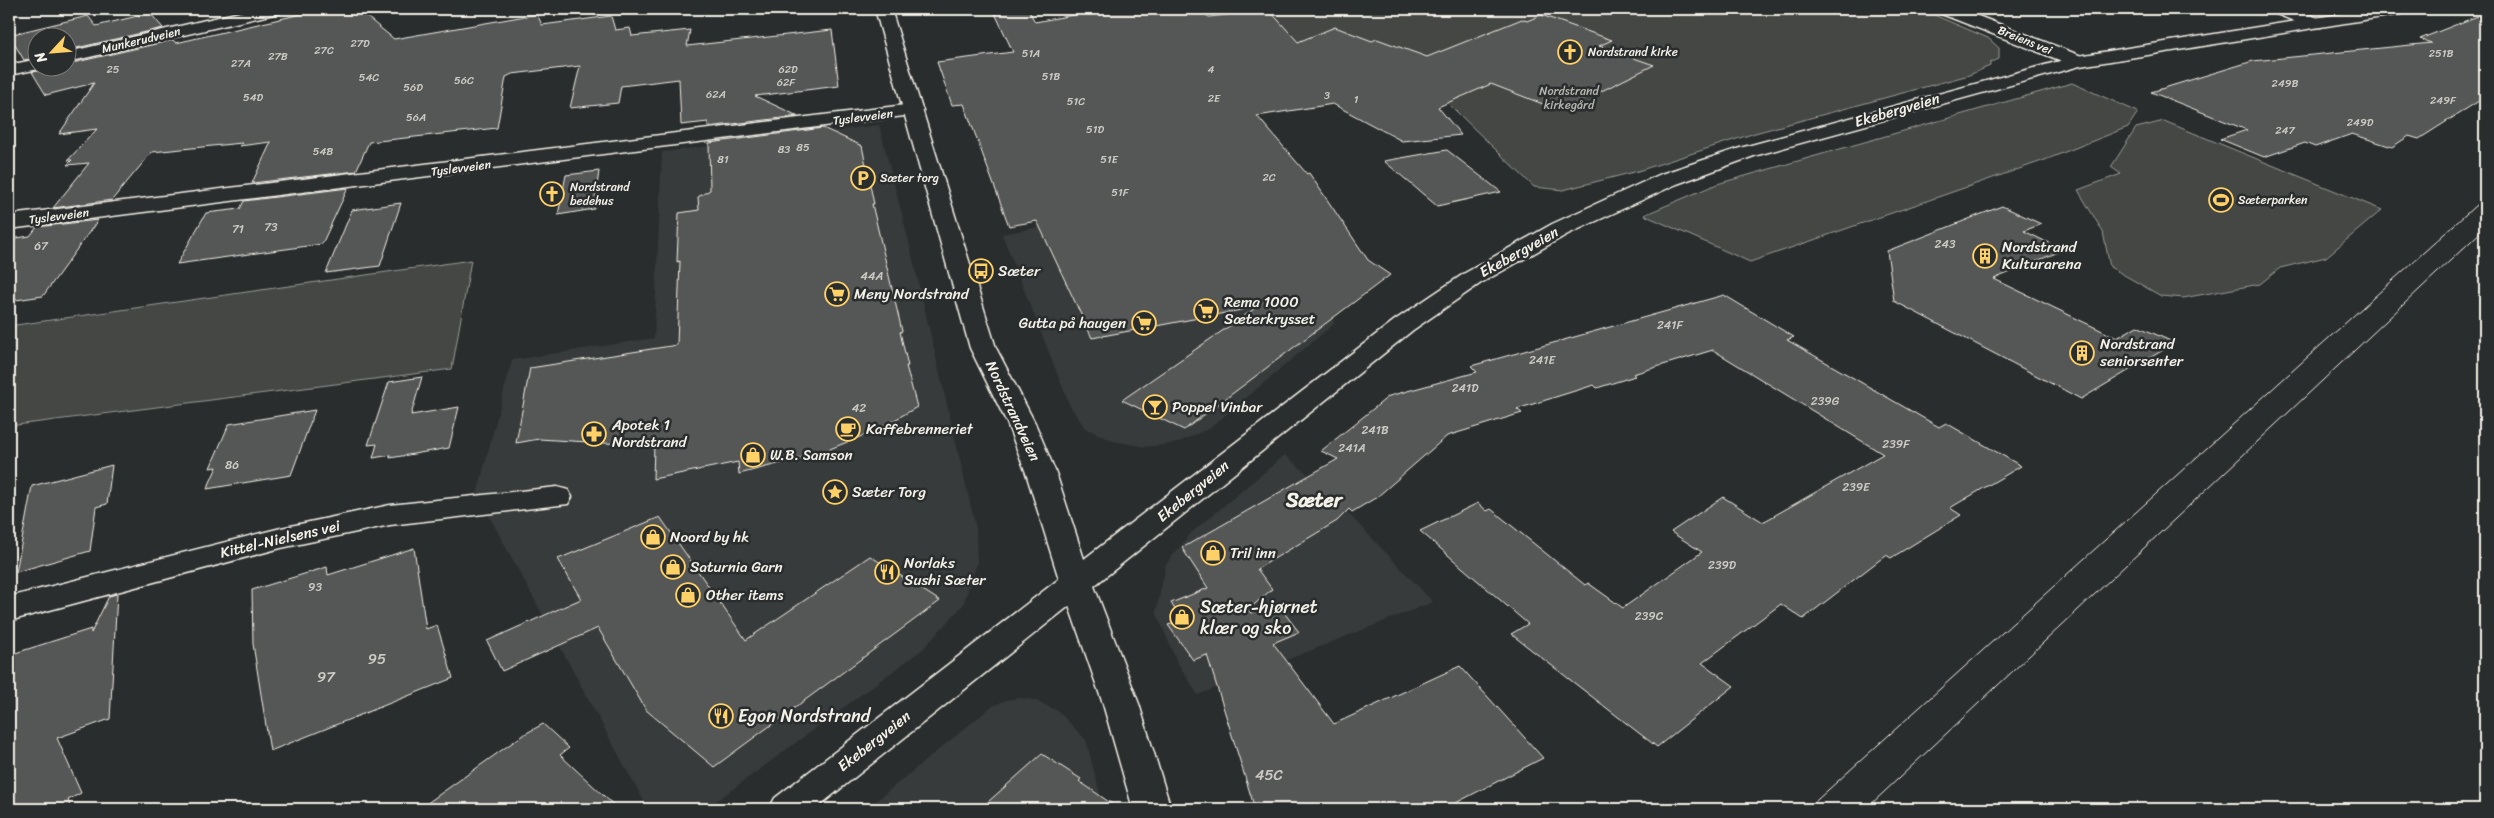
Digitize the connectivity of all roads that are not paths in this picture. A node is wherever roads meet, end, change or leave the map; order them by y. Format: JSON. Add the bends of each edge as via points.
{"nodes":[{"id":1,"x":274,"y":9,"type":"edge"},
{"id":2,"x":884,"y":9,"type":"edge"},
{"id":3,"x":1945,"y":9,"type":"edge"},
{"id":4,"x":2280,"y":9,"type":"edge"},
{"id":5,"x":2401,"y":9,"type":"edge"},
{"id":6,"x":2315,"y":23,"type":"junction"},
{"id":7,"x":78,"y":55,"type":"edge"},
{"id":8,"x":2078,"y":61,"type":"junction"},
{"id":9,"x":28,"y":66,"type":"edge"},
{"id":10,"x":9,"y":70,"type":"edge"},
{"id":11,"x":913,"y":110,"type":"junction"},
{"id":12,"x":9,"y":222,"type":"edge"},
{"id":13,"x":557,"y":498,"type":"dead end"},
{"id":14,"x":1076,"y":582,"type":"junction"},
{"id":15,"x":9,"y":609,"type":"edge"},
{"id":16,"x":788,"y":809,"type":"edge"},
{"id":17,"x":1152,"y":809,"type":"edge"}],
"edges":[{"from":1,"to":7,"type":"main road","name":"Munkerudveien"},
{"from":2,"to":11,"type":"main road","name":"Nordstrandveien"},
{"from":3,"to":8,"type":"main road","name":"Breiens vei"},
{"from":4,"to":6,"type":"main road"},
{"from":5,"to":6,"type":"main road","name":"Ekebergveien"},
{"from":6,"to":8,"type":"main road","name":"Ekebergveien"},
{"from":8,"to":14,"type":"main road","name":"Ekebergveien","via":[[1719,162],[1644,189],[1560,229],[1473,278],[1404,325]]},
{"from":9,"to":10,"type":"main road"},
{"from":11,"to":12,"type":"main road","name":"Tyslevveien"},
{"from":11,"to":14,"type":"main road","name":"Nordstrandveien","via":[[983,348],[1032,447]]},
{"from":13,"to":15,"type":"main road","name":"Kittel-Nielsens vei","via":[[390,515],[281,538]]},
{"from":14,"to":16,"type":"main road","name":"Ekebergveien"},
{"from":14,"to":17,"type":"main road","name":"Nordstrandveien","via":[[1119,696]]}]}
